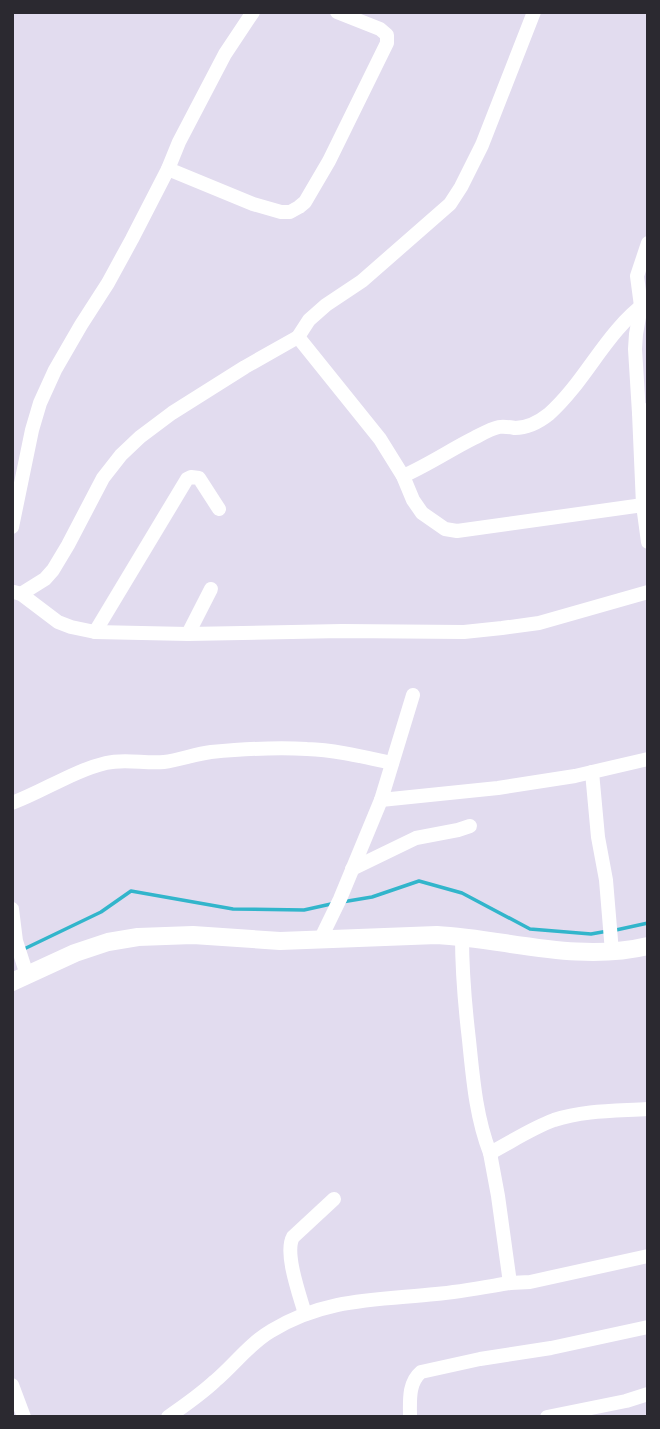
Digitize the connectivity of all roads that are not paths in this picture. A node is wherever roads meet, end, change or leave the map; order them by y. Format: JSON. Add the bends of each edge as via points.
{"nodes":[{"id":1,"x":253,"y":12,"type":"edge"},
{"id":2,"x":337,"y":12,"type":"edge"},
{"id":3,"x":534,"y":12,"type":"edge"},
{"id":4,"x":169,"y":169,"type":"junction"},
{"id":5,"x":648,"y":243,"type":"edge"},
{"id":6,"x":644,"y":303,"type":"edge"},
{"id":7,"x":298,"y":337,"type":"junction"},
{"id":8,"x":643,"y":411,"type":"edge"},
{"id":9,"x":403,"y":476,"type":"junction"},
{"id":10,"x":643,"y":505,"type":"junction"},
{"id":11,"x":219,"y":509,"type":"dead end"},
{"id":12,"x":12,"y":527,"type":"edge"},
{"id":13,"x":648,"y":542,"type":"edge"},
{"id":14,"x":211,"y":589,"type":"dead end"},
{"id":15,"x":648,"y":592,"type":"edge"},
{"id":16,"x":16,"y":593,"type":"edge"},
{"id":17,"x":95,"y":632,"type":"junction"},
{"id":18,"x":187,"y":634,"type":"junction"},
{"id":19,"x":413,"y":695,"type":"dead end"},
{"id":20,"x":648,"y":759,"type":"edge"},
{"id":21,"x":392,"y":763,"type":"junction"},
{"id":22,"x":592,"y":772,"type":"junction"},
{"id":23,"x":381,"y":800,"type":"junction"},
{"id":24,"x":12,"y":803,"type":"edge"},
{"id":25,"x":470,"y":827,"type":"dead end"},
{"id":26,"x":352,"y":869,"type":"junction"},
{"id":27,"x":12,"y":909,"type":"edge"},
{"id":28,"x":462,"y":936,"type":"junction"},
{"id":29,"x":320,"y":940,"type":"junction"},
{"id":30,"x":611,"y":944,"type":"junction"},
{"id":31,"x":648,"y":946,"type":"edge"},
{"id":32,"x":20,"y":972,"type":"edge"},
{"id":33,"x":648,"y":1109,"type":"edge"},
{"id":34,"x":490,"y":1153,"type":"junction"},
{"id":35,"x":334,"y":1199,"type":"dead end"},
{"id":36,"x":648,"y":1255,"type":"edge"},
{"id":37,"x":510,"y":1283,"type":"junction"},
{"id":38,"x":305,"y":1314,"type":"junction"},
{"id":39,"x":648,"y":1326,"type":"edge"},
{"id":40,"x":12,"y":1385,"type":"edge"},
{"id":41,"x":648,"y":1394,"type":"edge"},
{"id":42,"x":626,"y":1401,"type":"junction"},
{"id":43,"x":24,"y":1417,"type":"edge"},
{"id":44,"x":168,"y":1417,"type":"edge"},
{"id":45,"x":410,"y":1417,"type":"edge"},
{"id":46,"x":547,"y":1417,"type":"edge"},
{"id":47,"x":629,"y":1417,"type":"edge"}],
"edges":[{"from":1,"to":4,"type":"street","via":[[225,54]]},
{"from":2,"to":4,"type":"street","via":[[380,29],[387,35],[387,43],[305,202],[281,212]]},
{"from":3,"to":7,"type":"street","via":[[495,114],[456,197],[392,256],[309,320]]},
{"from":4,"to":12,"type":"street","via":[[40,403]]},
{"from":5,"to":6,"type":"street","via":[[637,276]]},
{"from":6,"to":8,"type":"street","via":[[635,349]]},
{"from":6,"to":9,"type":"street","via":[[612,333],[560,403],[537,422],[528,427],[491,429]]},
{"from":7,"to":9,"type":"street","via":[[380,439]]},
{"from":7,"to":16,"type":"street","via":[[140,437],[103,478],[45,579]]},
{"from":8,"to":10,"type":"street"},
{"from":9,"to":10,"type":"street","via":[[422,513],[445,529],[457,531]]},
{"from":10,"to":13,"type":"street"},
{"from":11,"to":17,"type":"street","via":[[199,478],[187,479]]},
{"from":14,"to":18,"type":"street"},
{"from":15,"to":18,"type":"street","via":[[538,623],[464,632]]},
{"from":16,"to":17,"type":"street","via":[[58,622]]},
{"from":17,"to":18,"type":"street"},
{"from":19,"to":21,"type":"street"},
{"from":20,"to":22,"type":"street"},
{"from":21,"to":23,"type":"street"},
{"from":21,"to":24,"type":"street","via":[[337,752],[273,748],[207,752],[154,763],[116,761],[76,773]]},
{"from":22,"to":23,"type":"street"},
{"from":22,"to":30,"type":"street"},
{"from":23,"to":26,"type":"street"},
{"from":25,"to":26,"type":"street","via":[[416,838]]},
{"from":26,"to":29,"type":"street"},
{"from":27,"to":32,"type":"street"},
{"from":28,"to":29,"type":"street"},
{"from":28,"to":30,"type":"street","via":[[571,952]]},
{"from":28,"to":34,"type":"street","via":[[472,1075]]},
{"from":29,"to":32,"type":"street","via":[[193,934],[138,937],[108,942]]},
{"from":30,"to":31,"type":"street"},
{"from":33,"to":34,"type":"street","via":[[564,1118]]},
{"from":34,"to":37,"type":"street"},
{"from":35,"to":38,"type":"street","via":[[289,1244]]},
{"from":36,"to":37,"type":"street"},
{"from":37,"to":38,"type":"street","via":[[370,1299]]},
{"from":38,"to":44,"type":"street","via":[[268,1333]]},
{"from":39,"to":45,"type":"street","via":[[421,1372],[412,1385]]},
{"from":40,"to":43,"type":"street"},
{"from":41,"to":42,"type":"street"},
{"from":42,"to":46,"type":"street"},
{"from":42,"to":47,"type":"street"}]}
